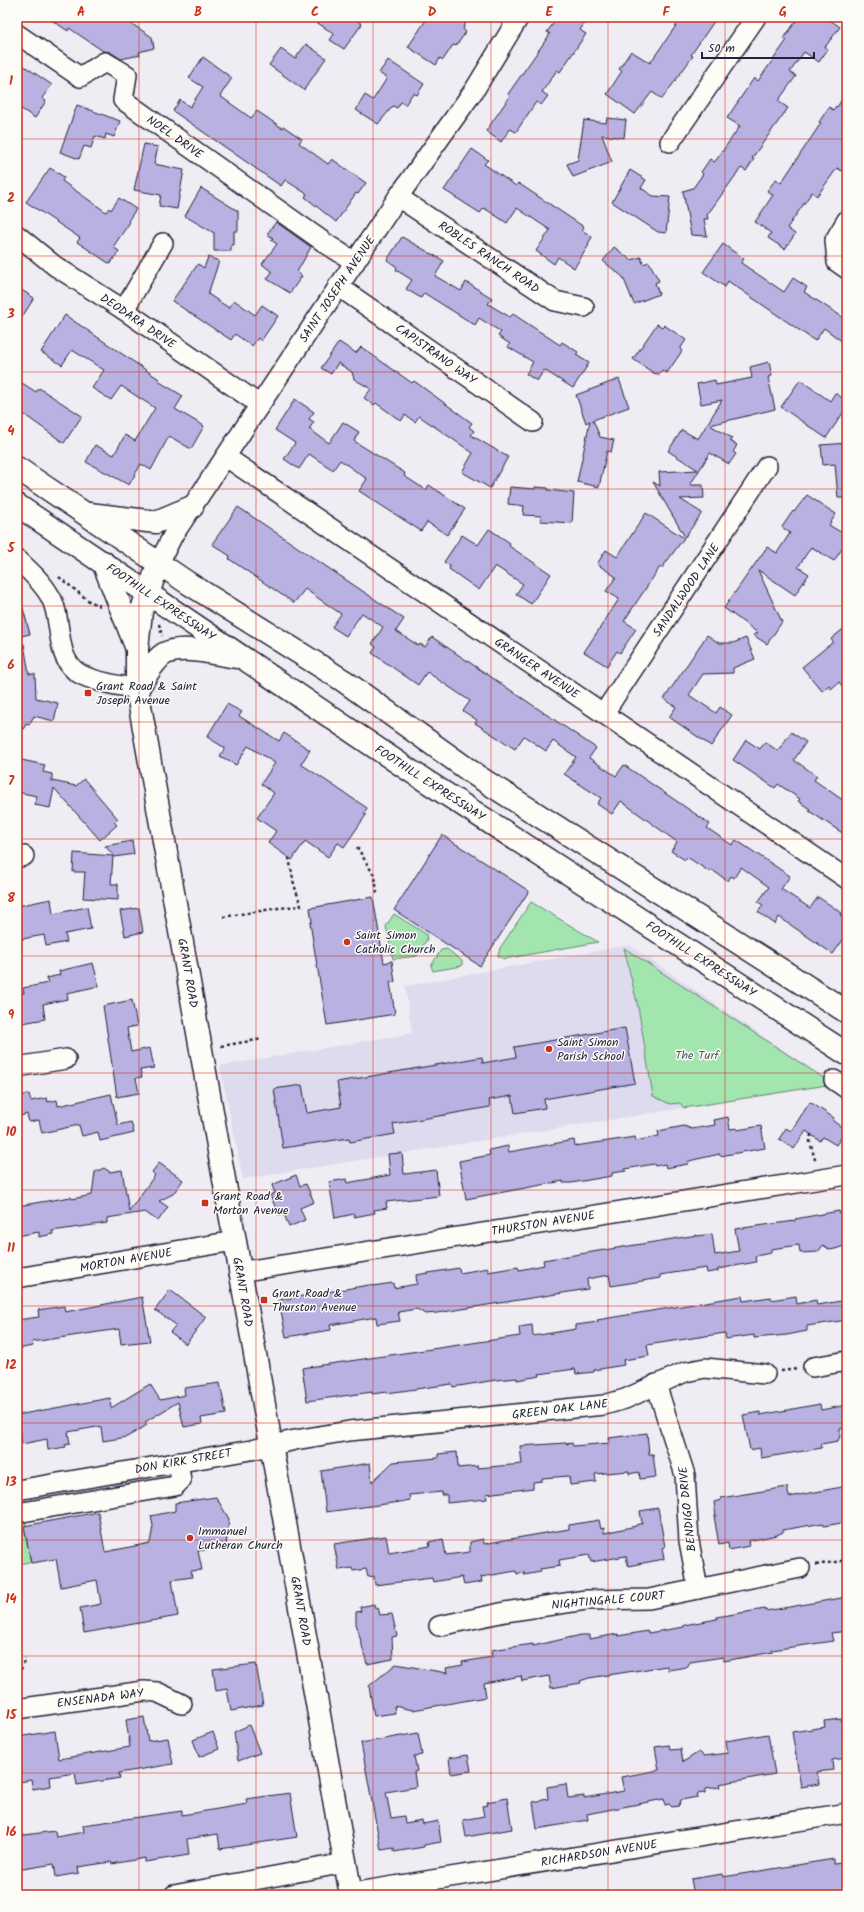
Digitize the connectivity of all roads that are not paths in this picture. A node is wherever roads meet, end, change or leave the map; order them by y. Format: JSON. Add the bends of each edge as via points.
{"nodes":[{"id":1,"x":519,"y":17,"type":"edge"},
{"id":2,"x":756,"y":17,"type":"edge"},
{"id":3,"x":17,"y":34,"type":"edge"},
{"id":4,"x":670,"y":142,"type":"dead end"},
{"id":5,"x":398,"y":197,"type":"junction"},
{"id":6,"x":847,"y":220,"type":"edge"},
{"id":7,"x":17,"y":236,"type":"edge"},
{"id":8,"x":163,"y":243,"type":"dead end"},
{"id":9,"x":355,"y":262,"type":"junction"},
{"id":10,"x":847,"y":269,"type":"edge"},
{"id":11,"x":338,"y":286,"type":"junction"},
{"id":12,"x":584,"y":307,"type":"dead end"},
{"id":13,"x":124,"y":310,"type":"junction"},
{"id":14,"x":260,"y":405,"type":"junction"},
{"id":15,"x":533,"y":422,"type":"dead end"},
{"id":16,"x":226,"y":458,"type":"junction"},
{"id":17,"x":767,"y":466,"type":"dead end"},
{"id":18,"x":17,"y":468,"type":"edge"},
{"id":19,"x":17,"y":504,"type":"edge"},
{"id":20,"x":192,"y":507,"type":"junction"},
{"id":21,"x":85,"y":514,"type":"junction"},
{"id":22,"x":17,"y":559,"type":"edge"},
{"id":23,"x":103,"y":562,"type":"junction"},
{"id":24,"x":159,"y":563,"type":"junction"},
{"id":25,"x":147,"y":594,"type":"junction"},
{"id":26,"x":137,"y":649,"type":"junction"},
{"id":27,"x":245,"y":659,"type":"junction"},
{"id":28,"x":137,"y":688,"type":"junction"},
{"id":29,"x":604,"y":714,"type":"junction"},
{"id":30,"x":847,"y":879,"type":"edge"},
{"id":31,"x":847,"y":1012,"type":"edge"},
{"id":32,"x":847,"y":1054,"type":"edge"},
{"id":33,"x":66,"y":1059,"type":"dead end"},
{"id":34,"x":17,"y":1067,"type":"edge"},
{"id":35,"x":847,"y":1175,"type":"edge"},
{"id":36,"x":234,"y":1242,"type":"junction"},
{"id":37,"x":239,"y":1272,"type":"junction"},
{"id":38,"x":17,"y":1278,"type":"edge"},
{"id":39,"x":847,"y":1361,"type":"edge"},
{"id":40,"x":812,"y":1367,"type":"road end"},
{"id":41,"x":765,"y":1374,"type":"road end"},
{"id":42,"x":656,"y":1384,"type":"junction"},
{"id":43,"x":350,"y":1431,"type":"joint"},
{"id":44,"x":271,"y":1446,"type":"junction"},
{"id":45,"x":178,"y":1462,"type":"junction"},
{"id":46,"x":17,"y":1490,"type":"edge"},
{"id":47,"x":17,"y":1513,"type":"edge"},
{"id":48,"x":800,"y":1568,"type":"road end"},
{"id":49,"x":698,"y":1589,"type":"junction"},
{"id":50,"x":439,"y":1626,"type":"dead end"},
{"id":51,"x":182,"y":1704,"type":"dead end"},
{"id":52,"x":17,"y":1709,"type":"edge"},
{"id":53,"x":847,"y":1813,"type":"edge"},
{"id":54,"x":345,"y":1863,"type":"junction"},
{"id":55,"x":351,"y":1894,"type":"edge"},
{"id":56,"x":174,"y":1895,"type":"edge"}],
"edges":[{"from":1,"to":5,"type":"street","name":"SAINT JOSEPH AVENUE","via":[[475,89]]},
{"from":2,"to":4,"type":"street"},
{"from":3,"to":9,"type":"street","name":"NOEL DRIVE","via":[[80,77],[105,62],[127,75],[123,100]]},
{"from":5,"to":9,"type":"street","name":"SAINT JOSEPH AVENUE"},
{"from":5,"to":12,"type":"street","name":"ROBLES RANCH ROAD","via":[[555,301]]},
{"from":6,"to":10,"type":"street","via":[[835,240],[837,262]]},
{"from":7,"to":13,"type":"street","name":"DEODARA DRIVE","via":[[55,266]]},
{"from":8,"to":13,"type":"street"},
{"from":9,"to":11,"type":"street","name":"SAINT JOSEPH AVENUE"},
{"from":11,"to":14,"type":"street","name":"SAINT JOSEPH AVENUE"},
{"from":11,"to":15,"type":"street","name":"CAPISTRANO WAY"},
{"from":13,"to":14,"type":"street","name":"DEODARA DRIVE"},
{"from":14,"to":16,"type":"street","name":"SAINT JOSEPH AVENUE"},
{"from":16,"to":20,"type":"street","name":"SAINT JOSEPH AVENUE"},
{"from":16,"to":29,"type":"street","name":"GRANGER AVENUE"},
{"from":17,"to":29,"type":"street","name":"SANDALWOOD LANE"},
{"from":18,"to":21,"type":"main road"},
{"from":19,"to":23,"type":"main road","name":"FOOTHILL EXPRESSWAY"},
{"from":20,"to":21,"type":"main road","via":[[156,522]]},
{"from":20,"to":24,"type":"street","name":"SAINT JOSEPH AVENUE"},
{"from":21,"to":24,"type":"main road"},
{"from":22,"to":28,"type":"street","via":[[51,596],[64,652],[70,665],[80,674],[94,679]]},
{"from":23,"to":25,"type":"main road","name":"FOOTHILL EXPRESSWAY"},
{"from":23,"to":26,"type":"main road"},
{"from":24,"to":25,"type":"main road","name":"GRANT ROAD"},
{"from":24,"to":31,"type":"main road","via":[[344,681],[477,776]]},
{"from":25,"to":26,"type":"main road","name":"GRANT ROAD","via":[[141,612]]},
{"from":25,"to":27,"type":"main road","name":"FOOTHILL EXPRESSWAY"},
{"from":26,"to":28,"type":"main road","name":"GRANT ROAD"},
{"from":27,"to":28,"type":"main road","via":[[199,651],[181,650],[167,653],[156,662]]},
{"from":27,"to":32,"type":"main road","name":"FOOTHILL EXPRESSWAY","via":[[409,770]]},
{"from":28,"to":36,"type":"main road","name":"GRANT ROAD","via":[[211,1099]]},
{"from":29,"to":30,"type":"street","name":"GRANGER AVENUE"},
{"from":33,"to":34,"type":"street"},
{"from":35,"to":37,"type":"street","name":"THURSTON AVENUE"},
{"from":36,"to":37,"type":"main road","name":"GRANT ROAD"},
{"from":36,"to":38,"type":"street","name":"MORTON AVENUE"},
{"from":37,"to":44,"type":"main road","name":"GRANT ROAD"},
{"from":39,"to":40,"type":"street"},
{"from":41,"to":42,"type":"street","name":"GREEN OAK LANE","via":[[704,1368],[685,1372]]},
{"from":42,"to":43,"type":"street","name":"GREEN OAK LANE","via":[[625,1400],[604,1405]]},
{"from":42,"to":49,"type":"street","name":"BENDIGO DRIVE","via":[[685,1475],[689,1541]]},
{"from":43,"to":44,"type":"street","name":"DON KIRK STREET"},
{"from":44,"to":45,"type":"street","name":"DON KIRK STREET"},
{"from":44,"to":54,"type":"main road","name":"GRANT ROAD"},
{"from":45,"to":46,"type":"street","name":"DON KIRK STREET"},
{"from":45,"to":47,"type":"street","via":[[181,1480],[175,1486]]},
{"from":48,"to":49,"type":"street","name":"NIGHTINGALE COURT"},
{"from":49,"to":50,"type":"street","name":"NIGHTINGALE COURT","via":[[649,1599],[586,1600],[505,1612]]},
{"from":51,"to":52,"type":"street","name":"ENSENADA WAY","via":[[157,1692],[144,1690]]},
{"from":53,"to":55,"type":"street","name":"RICHARDSON AVENUE"},
{"from":54,"to":55,"type":"main road","name":"GRANT ROAD"},
{"from":54,"to":56,"type":"street"}]}
